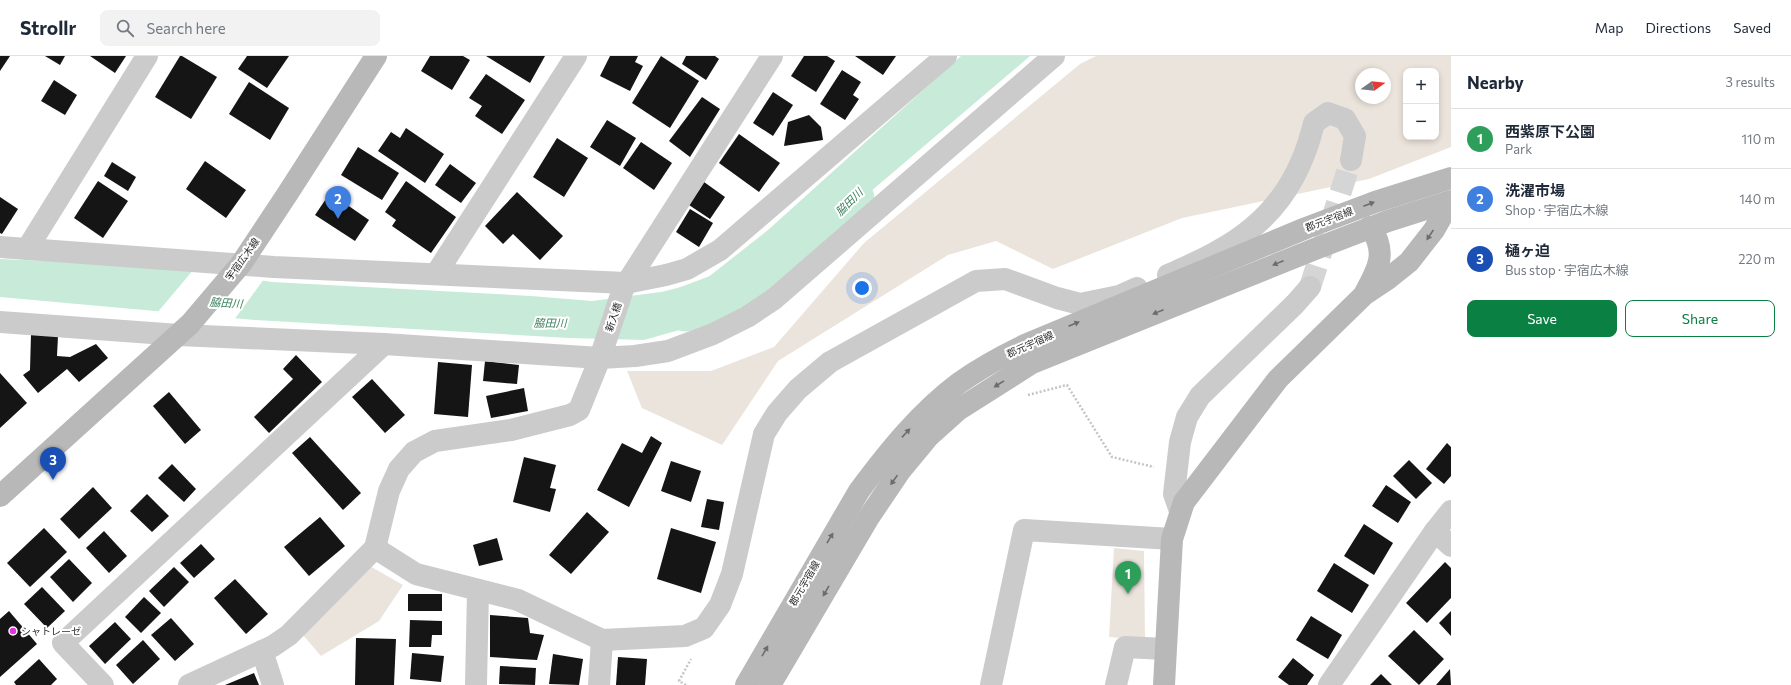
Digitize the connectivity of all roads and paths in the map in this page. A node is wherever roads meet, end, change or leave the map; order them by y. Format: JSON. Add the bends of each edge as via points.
{"nodes":[{"id":1,"x":147,"y":56,"type":"edge"},
{"id":2,"x":376,"y":56,"type":"edge"},
{"id":3,"x":576,"y":56,"type":"edge"},
{"id":4,"x":772,"y":56,"type":"edge"},
{"id":5,"x":946,"y":56,"type":"edge"},
{"id":6,"x":1054,"y":56,"type":"edge"},
{"id":7,"x":1351,"y":160,"type":"tunnel mouth"},
{"id":8,"x":1451,"y":178,"type":"edge"},
{"id":9,"x":1450,"y":202,"type":"edge"},
{"id":10,"x":1370,"y":228,"type":"junction"},
{"id":11,"x":0,"y":247,"type":"edge"},
{"id":12,"x":28,"y":249,"type":"junction"},
{"id":13,"x":238,"y":268,"type":"junction"},
{"id":14,"x":436,"y":274,"type":"junction"},
{"id":15,"x":624,"y":286,"type":"junction"},
{"id":16,"x":1310,"y":287,"type":"tunnel mouth"},
{"id":17,"x":1365,"y":294,"type":"junction"},
{"id":18,"x":0,"y":322,"type":"edge"},
{"id":19,"x":184,"y":330,"type":"junction"},
{"id":20,"x":384,"y":344,"type":"junction"},
{"id":21,"x":602,"y":351,"type":"junction"},
{"id":22,"x":1028,"y":354,"type":"junction"},
{"id":23,"x":1020,"y":394,"type":"dead end"},
{"id":24,"x":1176,"y":472,"type":"junction"},
{"id":25,"x":0,"y":496,"type":"edge"},
{"id":26,"x":1451,"y":511,"type":"edge"},
{"id":27,"x":1180,"y":512,"type":"junction"},
{"id":28,"x":1435,"y":532,"type":"junction"},
{"id":29,"x":1172,"y":539,"type":"junction"},
{"id":30,"x":1451,"y":546,"type":"edge"},
{"id":31,"x":375,"y":548,"type":"junction"},
{"id":32,"x":478,"y":591,"type":"junction"},
{"id":33,"x":602,"y":640,"type":"junction"},
{"id":34,"x":1165,"y":649,"type":"junction"},
{"id":35,"x":262,"y":651,"type":"junction"},
{"id":36,"x":104,"y":685,"type":"edge"},
{"id":37,"x":189,"y":685,"type":"edge"},
{"id":38,"x":273,"y":685,"type":"edge"},
{"id":39,"x":476,"y":685,"type":"edge"},
{"id":40,"x":598,"y":685,"type":"edge"},
{"id":41,"x":746,"y":685,"type":"edge"},
{"id":42,"x":770,"y":685,"type":"edge"},
{"id":43,"x":991,"y":685,"type":"edge"},
{"id":44,"x":1116,"y":685,"type":"edge"},
{"id":45,"x":1164,"y":685,"type":"edge"},
{"id":46,"x":1329,"y":685,"type":"edge"}],
"edges":[{"from":1,"to":12,"type":"street"},
{"from":2,"to":13,"type":"street","name":"宇宿広木線"},
{"from":3,"to":14,"type":"street"},
{"from":4,"to":15,"type":"street","name":"新入橋"},
{"from":5,"to":15,"type":"street","via":[[720,250],[687,269]]},
{"from":6,"to":21,"type":"street","via":[[774,299],[747,317],[713,334],[668,351],[635,356]]},
{"from":7,"to":33,"type":"street","via":[[1355,136],[1345,119],[1328,113],[1314,123],[1310,141],[1295,177],[1272,209],[1247,233],[1218,252],[1119,296],[1080,304],[1005,279],[976,281],[830,362],[798,389],[777,413],[764,434],[732,574],[720,605],[704,628],[685,636]]},
{"from":22,"to":8,"type":"street","name":"郡元宇宿線","one_way":true,"via":[[1306,228],[1375,202]]},
{"from":9,"to":10,"type":"street","name":"郡元宇宿線"},
{"from":9,"to":17,"type":"street","one_way":true,"via":[[1409,262]]},
{"from":10,"to":17,"type":"street","via":[[1377,237],[1380,252],[1379,268]]},
{"from":10,"to":22,"type":"street","name":"郡元宇宿線","one_way":true},
{"from":11,"to":12,"type":"street"},
{"from":12,"to":13,"type":"street"},
{"from":13,"to":14,"type":"street","via":[[274,267]]},
{"from":13,"to":19,"type":"street","name":"宇宿広木線"},
{"from":14,"to":15,"type":"street"},
{"from":15,"to":21,"type":"street","name":"新入橋"},
{"from":16,"to":24,"type":"street","via":[[1200,396],[1188,417],[1180,442]]},
{"from":17,"to":27,"type":"street","via":[[1278,379],[1184,502]]},
{"from":18,"to":19,"type":"street"},
{"from":19,"to":20,"type":"street"},
{"from":19,"to":25,"type":"street","name":"宇宿広木線"},
{"from":20,"to":21,"type":"street"},
{"from":20,"to":36,"type":"street","via":[[63,643]]},
{"from":21,"to":31,"type":"street","name":"新入橋","via":[[579,410],[570,415],[511,430],[435,440],[414,452],[400,469],[389,491]]},
{"from":41,"to":22,"type":"street","name":"郡元宇宿線","one_way":true,"via":[[855,497],[880,463],[908,431],[958,384],[993,361]]},
{"from":22,"to":42,"type":"street","name":"郡元宇宿線","one_way":true,"via":[[929,436],[900,471],[869,517]]},
{"from":23,"to":24,"type":"path","via":[[1028,395],[1066,385],[1112,457]]},
{"from":24,"to":27,"type":"street","via":[[1174,494]]},
{"from":26,"to":28,"type":"street"},
{"from":27,"to":29,"type":"street"},
{"from":28,"to":30,"type":"street"},
{"from":28,"to":46,"type":"street"},
{"from":29,"to":34,"type":"street"},
{"from":29,"to":43,"type":"street","via":[[1024,530]]},
{"from":31,"to":32,"type":"street","via":[[416,574]]},
{"from":31,"to":35,"type":"street","via":[[290,635]]},
{"from":32,"to":33,"type":"street","via":[[518,600]]},
{"from":32,"to":39,"type":"street"},
{"from":33,"to":40,"type":"street"},
{"from":34,"to":44,"type":"street","via":[[1125,647]]},
{"from":34,"to":45,"type":"street"},
{"from":35,"to":37,"type":"street"},
{"from":35,"to":38,"type":"street"}]}
